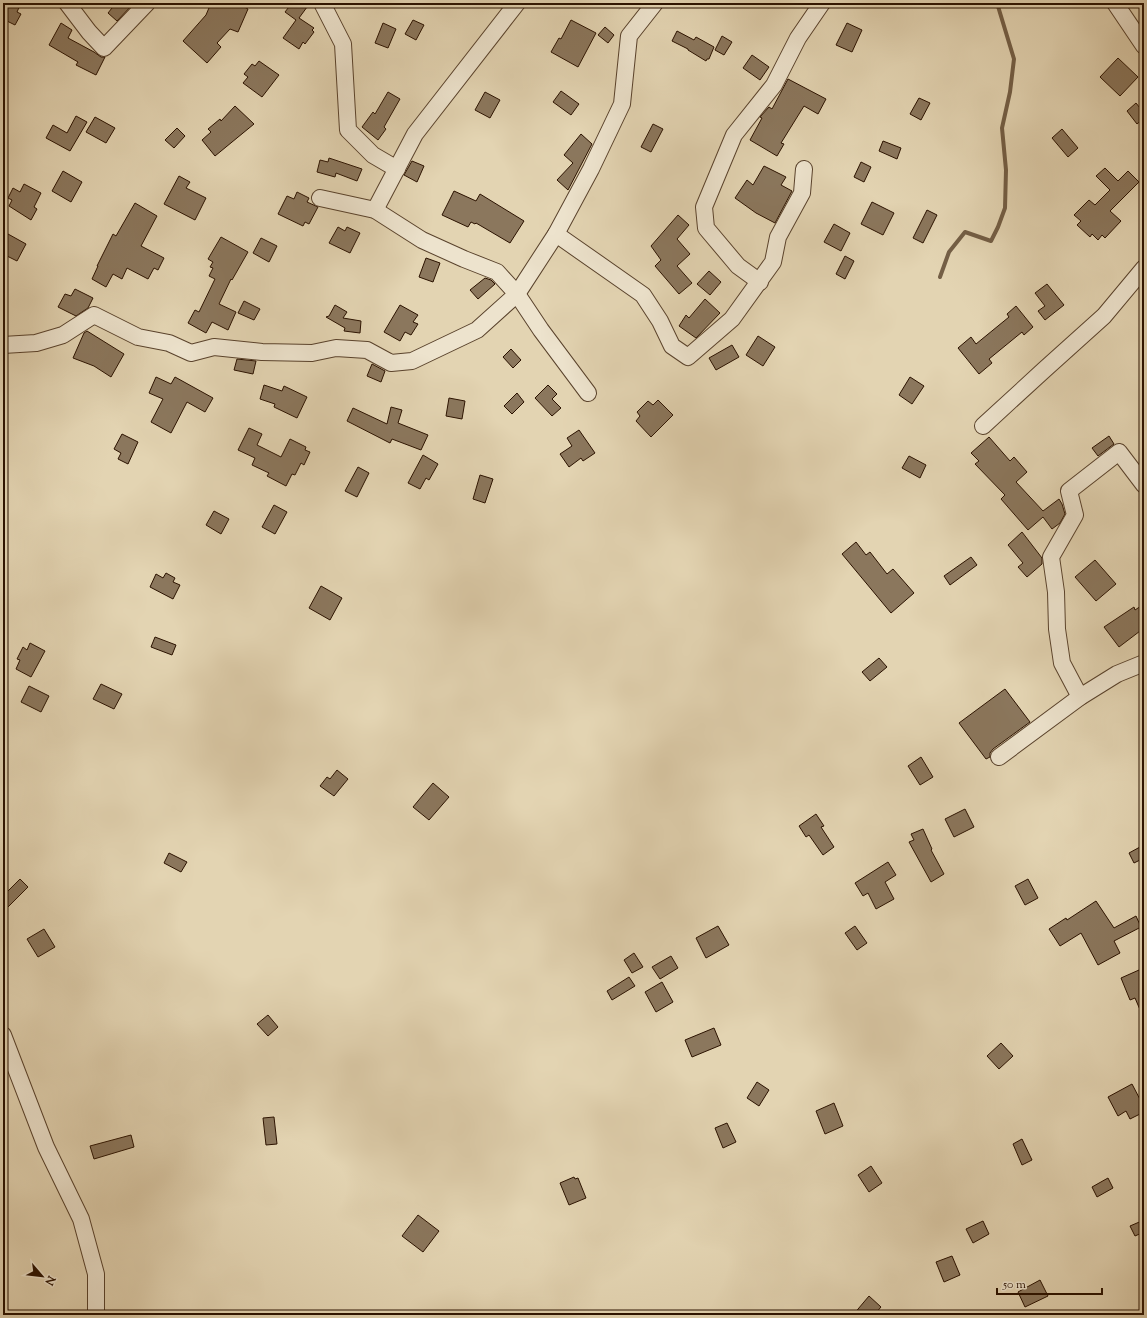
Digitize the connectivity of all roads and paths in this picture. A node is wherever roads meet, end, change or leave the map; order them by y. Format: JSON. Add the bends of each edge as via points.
{"nodes":[{"id":1,"x":67,"y":3,"type":"edge"},
{"id":2,"x":147,"y":3,"type":"edge"},
{"id":3,"x":518,"y":3,"type":"edge"},
{"id":4,"x":655,"y":3,"type":"edge"},
{"id":5,"x":822,"y":3,"type":"edge"},
{"id":6,"x":1115,"y":3,"type":"edge"},
{"id":7,"x":323,"y":5,"type":"dead end"},
{"id":8,"x":1144,"y":46,"type":"edge"},
{"id":9,"x":397,"y":169,"type":"junction"},
{"id":10,"x":804,"y":169,"type":"dead end"},
{"id":11,"x":320,"y":198,"type":"dead end"},
{"id":12,"x":375,"y":210,"type":"junction"},
{"id":13,"x":556,"y":234,"type":"junction"},
{"id":14,"x":1144,"y":268,"type":"edge"},
{"id":15,"x":760,"y":282,"type":"junction"},
{"id":16,"x":516,"y":294,"type":"junction"},
{"id":17,"x":3,"y":345,"type":"edge"},
{"id":18,"x":588,"y":393,"type":"dead end"},
{"id":19,"x":983,"y":426,"type":"dead end"},
{"id":20,"x":1144,"y":485,"type":"edge"},
{"id":21,"x":1144,"y":663,"type":"edge"},
{"id":22,"x":1080,"y":697,"type":"junction"},
{"id":23,"x":999,"y":757,"type":"dead end"},
{"id":24,"x":3,"y":1035,"type":"edge"},
{"id":25,"x":96,"y":1315,"type":"edge"}],
"edges":[{"from":1,"to":2,"type":"street","via":[[104,48]]},
{"from":3,"to":9,"type":"street","via":[[415,134]]},
{"from":4,"to":13,"type":"street","via":[[629,36],[622,104],[591,170]]},
{"from":5,"to":15,"type":"street","via":[[798,38],[774,85],[734,135],[704,207],[706,228],[738,266]]},
{"from":6,"to":8,"type":"street"},
{"from":7,"to":9,"type":"street","via":[[343,44],[348,130],[373,154]]},
{"from":9,"to":12,"type":"street"},
{"from":10,"to":15,"type":"street","via":[[802,193],[778,237],[773,262]]},
{"from":11,"to":12,"type":"street"},
{"from":12,"to":16,"type":"street","via":[[422,240],[497,272]]},
{"from":13,"to":15,"type":"street","via":[[643,295],[672,346],[688,357],[732,319]]},
{"from":13,"to":16,"type":"street"},
{"from":14,"to":19,"type":"street","via":[[1104,316]]},
{"from":16,"to":17,"type":"street","via":[[477,330],[412,361],[391,363],[367,350],[336,348],[312,353],[262,352],[214,347],[191,353],[169,343],[138,338],[94,315],[63,335],[36,343]]},
{"from":16,"to":18,"type":"street"},
{"from":20,"to":22,"type":"street","via":[[1120,452],[1069,491],[1075,515],[1051,557],[1062,663]]},
{"from":21,"to":22,"type":"street","via":[[1117,674]]},
{"from":22,"to":23,"type":"street"},
{"from":24,"to":25,"type":"street","via":[[46,1147],[81,1219],[96,1274]]}]}
